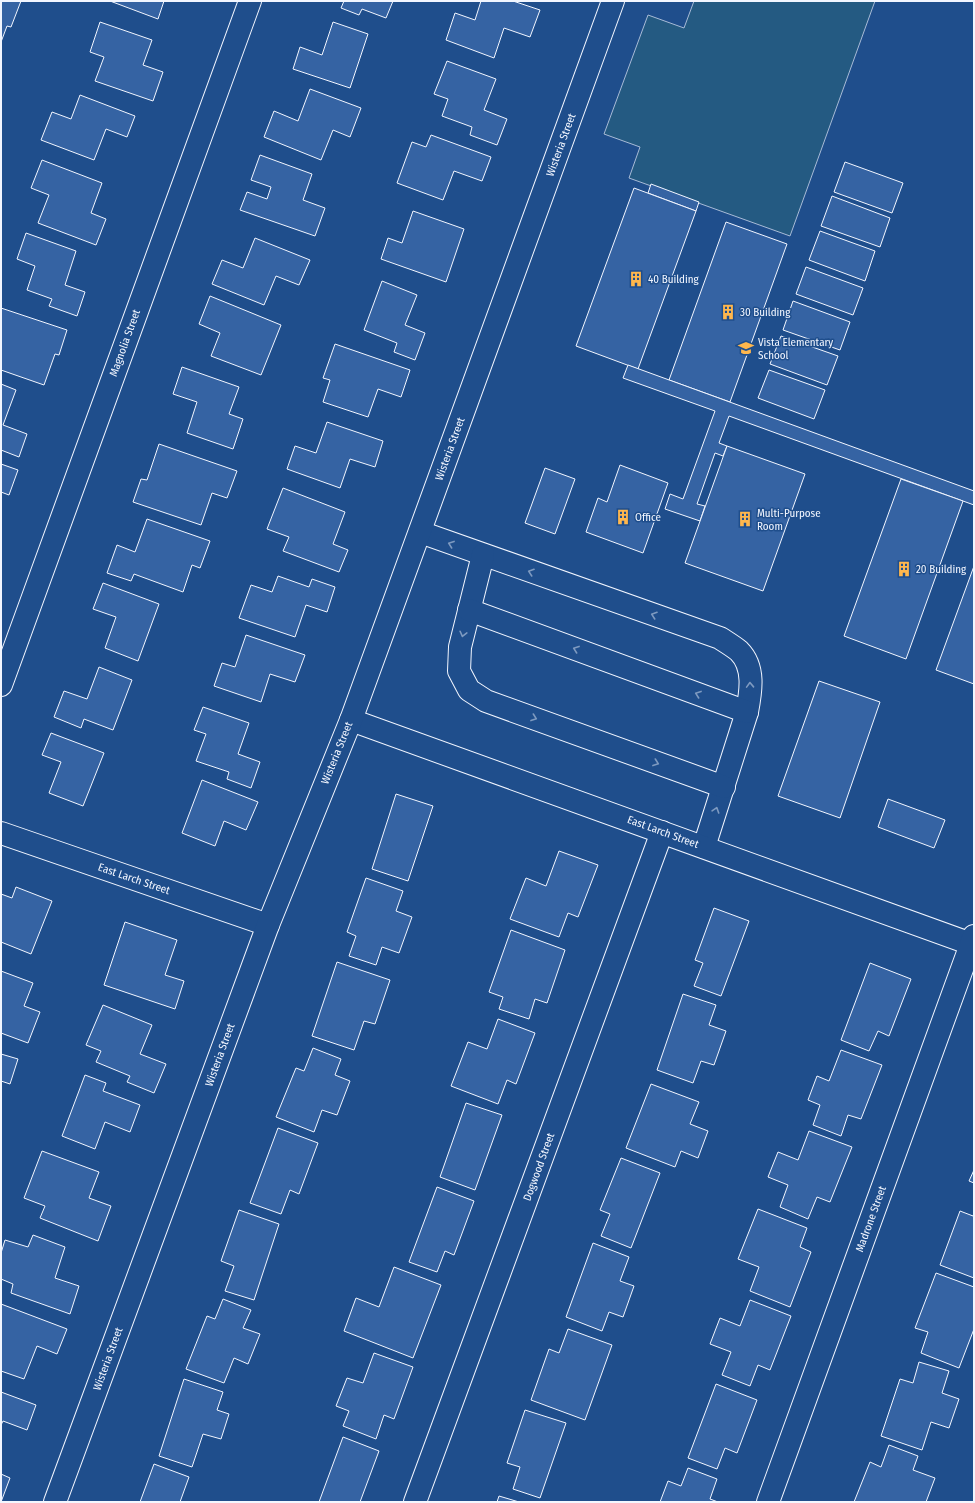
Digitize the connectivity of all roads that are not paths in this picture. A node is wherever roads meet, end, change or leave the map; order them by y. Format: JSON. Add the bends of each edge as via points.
{"nodes":[{"id":1,"x":250,"y":1,"type":"edge"},
{"id":2,"x":613,"y":1,"type":"edge"},
{"id":3,"x":420,"y":532,"type":"junction"},
{"id":4,"x":483,"y":555,"type":"junction"},
{"id":5,"x":469,"y":610,"type":"junction"},
{"id":6,"x":1,"y":685,"type":"edge"},
{"id":7,"x":747,"y":712,"type":"junction"},
{"id":8,"x":351,"y":720,"type":"junction"},
{"id":9,"x":724,"y":787,"type":"junction"},
{"id":10,"x":662,"y":832,"type":"junction"},
{"id":11,"x":1,"y":833,"type":"edge"},
{"id":12,"x":704,"y":847,"type":"junction"},
{"id":13,"x":268,"y":925,"type":"junction"},
{"id":14,"x":973,"y":942,"type":"edge"},
{"id":15,"x":55,"y":1502,"type":"edge"},
{"id":16,"x":415,"y":1502,"type":"edge"},
{"id":17,"x":768,"y":1502,"type":"edge"}],
"edges":[{"from":1,"to":6,"type":"street","name":"Magnolia Street"},
{"from":2,"to":3,"type":"street","name":"Wisteria Street"},
{"from":4,"to":3,"type":"street","one_way":true},
{"from":3,"to":8,"type":"street","name":"Wisteria Street"},
{"from":4,"to":5,"type":"street"},
{"from":7,"to":4,"type":"street","one_way":true,"via":[[751,689],[749,667],[739,651],[720,638]]},
{"from":7,"to":5,"type":"street","one_way":true},
{"from":5,"to":9,"type":"street","one_way":true,"via":[[460,647],[459,672],[469,690],[486,701]]},
{"from":7,"to":9,"type":"street"},
{"from":8,"to":10,"type":"street","name":"East Larch Street"},
{"from":8,"to":13,"type":"street","name":"Wisteria Street"},
{"from":12,"to":9,"type":"street","one_way":true},
{"from":10,"to":12,"type":"street","name":"East Larch Street"},
{"from":10,"to":16,"type":"street","name":"Dogwood Street"},
{"from":11,"to":13,"type":"street","name":"East Larch Street"},
{"from":12,"to":14,"type":"street","name":"East Larch Street"},
{"from":13,"to":15,"type":"street","name":"Wisteria Street"},
{"from":14,"to":17,"type":"street","name":"Madrone Street"}]}
